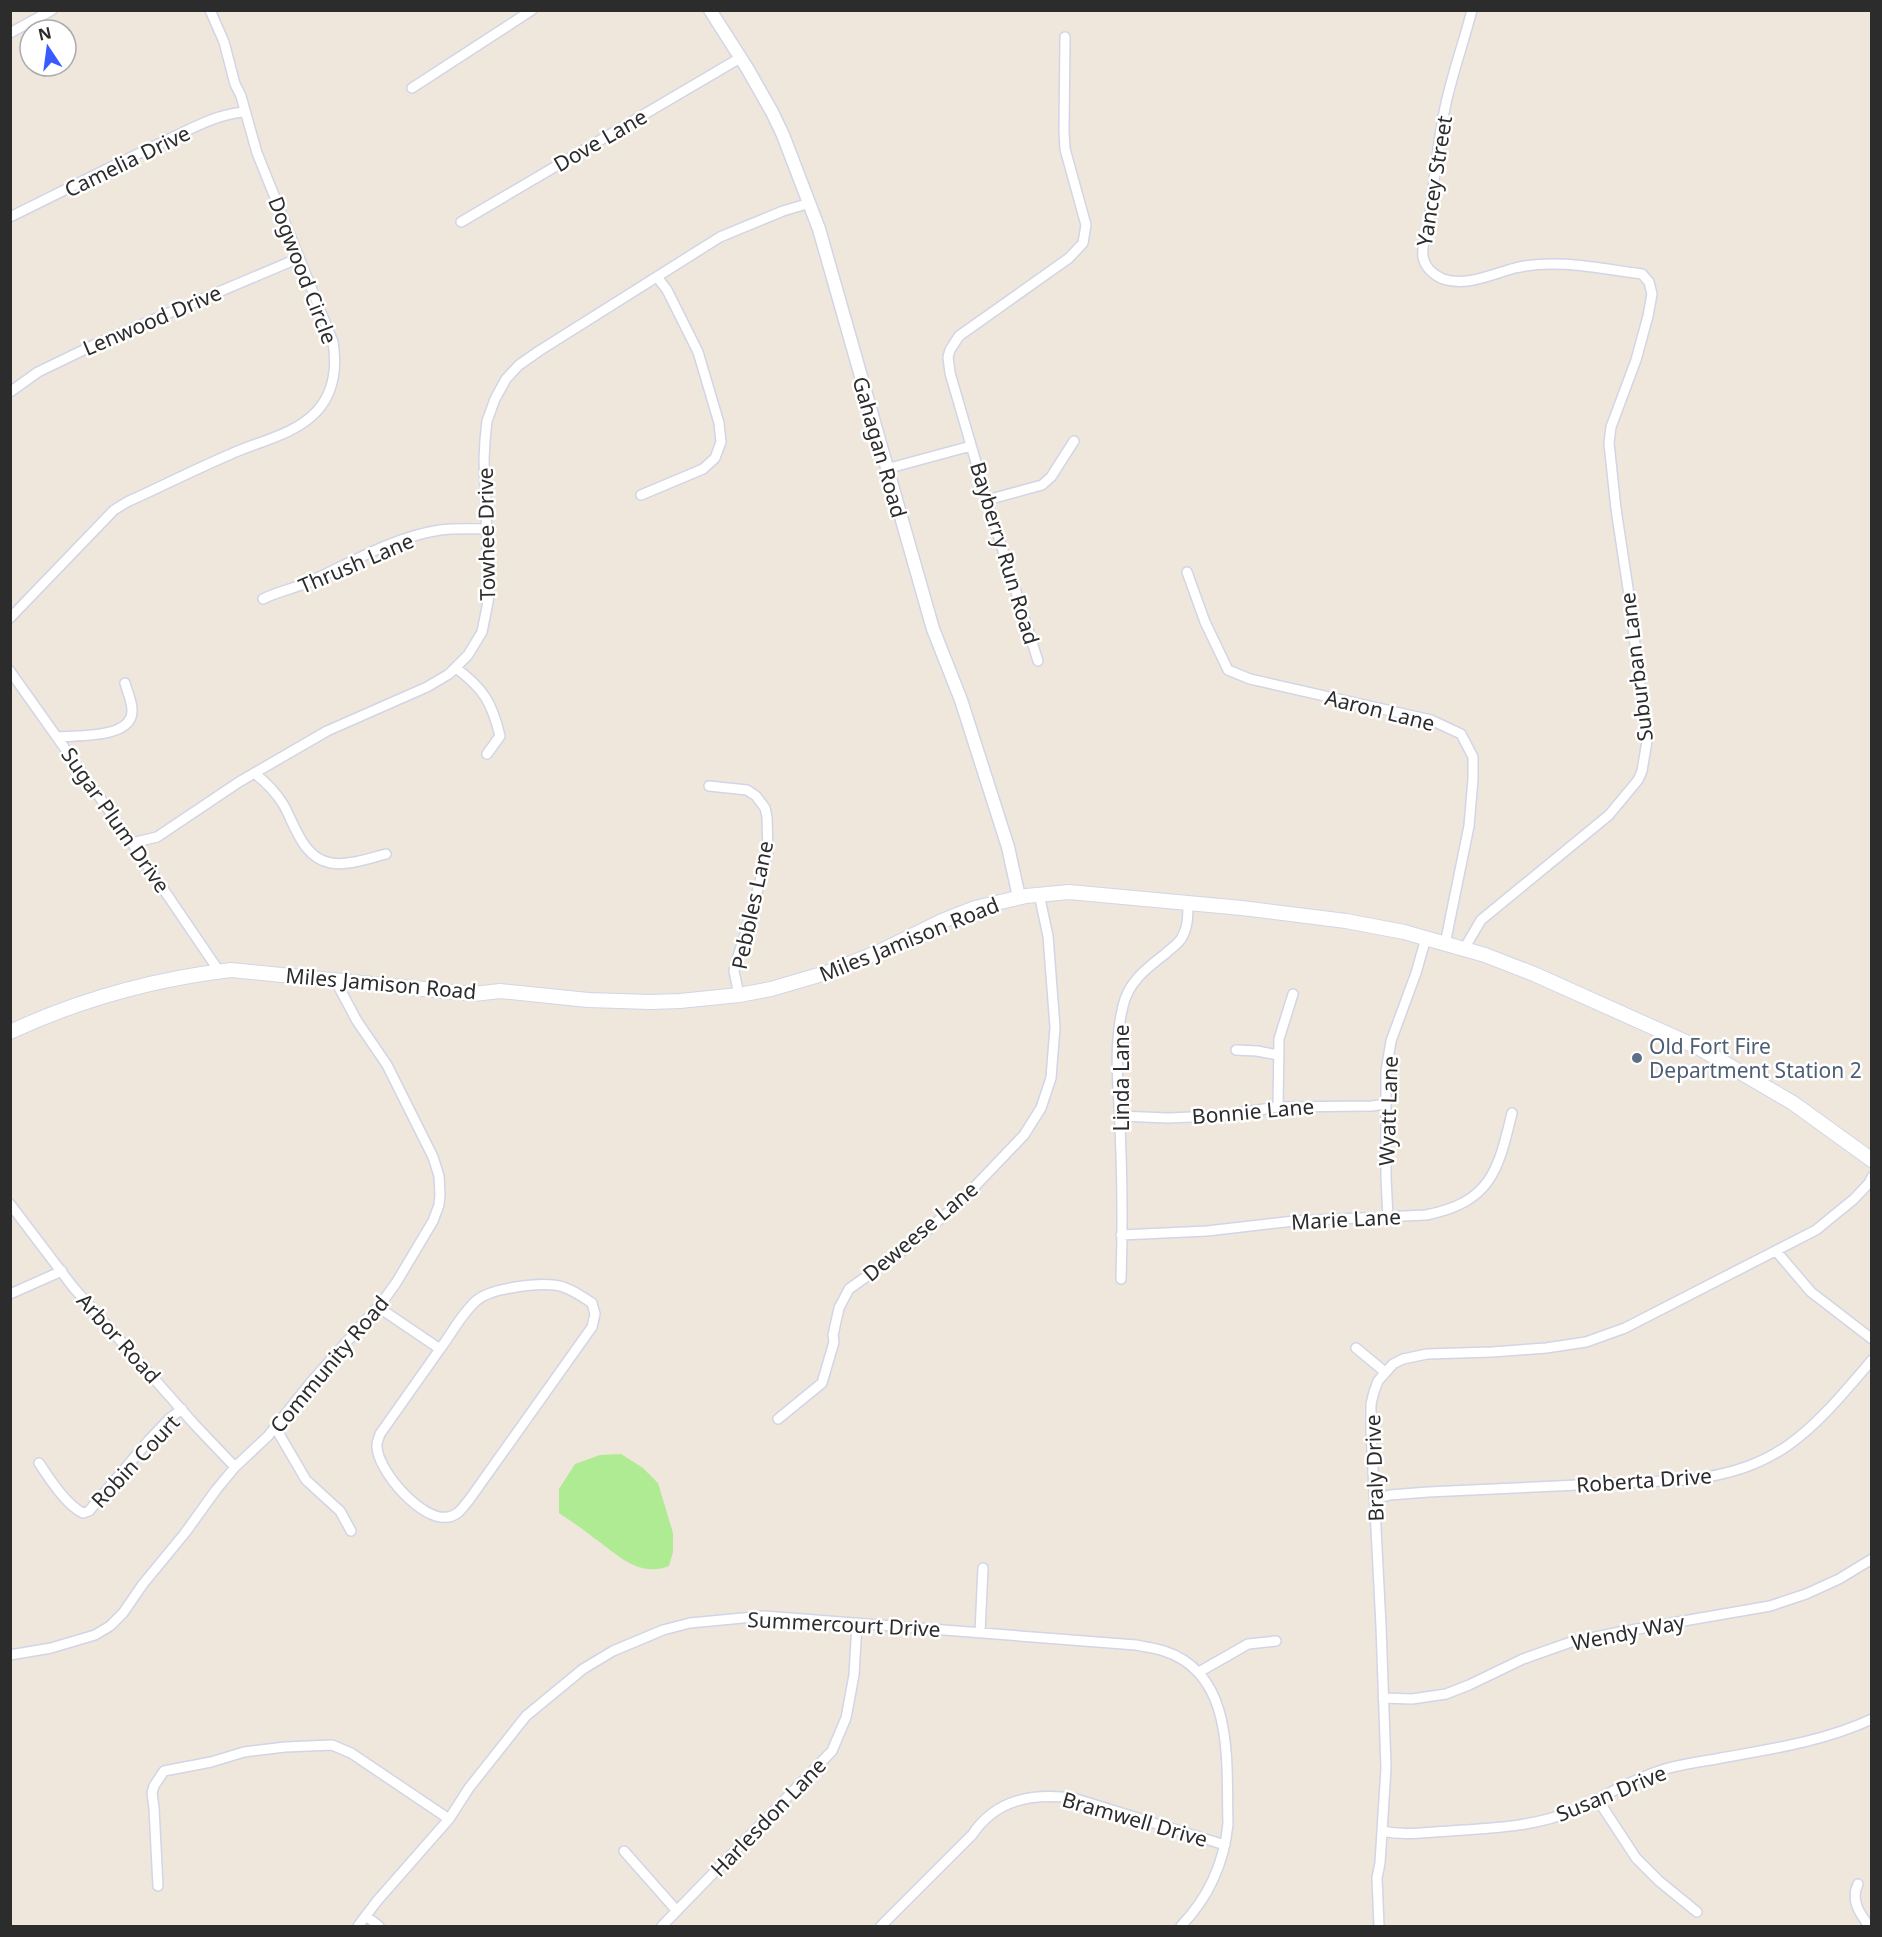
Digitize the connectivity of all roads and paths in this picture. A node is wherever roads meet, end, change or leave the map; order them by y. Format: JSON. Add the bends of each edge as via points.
{"nodes":[{"id":1,"x":52,"y":10,"type":"edge"},
{"id":2,"x":210,"y":10,"type":"edge"},
{"id":3,"x":532,"y":10,"type":"edge"},
{"id":4,"x":710,"y":10,"type":"edge"},
{"id":5,"x":1473,"y":10,"type":"edge"},
{"id":6,"x":10,"y":33,"type":"edge"},
{"id":7,"x":1065,"y":37,"type":"dead end"},
{"id":8,"x":740,"y":58,"type":"junction"},
{"id":9,"x":412,"y":88,"type":"dead end"},
{"id":10,"x":244,"y":112,"type":"junction"},
{"id":11,"x":810,"y":203,"type":"junction"},
{"id":12,"x":10,"y":217,"type":"edge"},
{"id":13,"x":460,"y":222,"type":"dead end"},
{"id":14,"x":299,"y":258,"type":"junction"},
{"id":15,"x":657,"y":277,"type":"junction"},
{"id":16,"x":1648,"y":316,"type":"joint"},
{"id":17,"x":10,"y":392,"type":"edge"},
{"id":18,"x":1074,"y":441,"type":"dead end"},
{"id":19,"x":971,"y":446,"type":"junction"},
{"id":20,"x":886,"y":469,"type":"junction"},
{"id":21,"x":641,"y":495,"type":"dead end"},
{"id":22,"x":987,"y":500,"type":"junction"},
{"id":23,"x":487,"y":529,"type":"junction"},
{"id":24,"x":1187,"y":572,"type":"dead end"},
{"id":25,"x":263,"y":599,"type":"dead end"},
{"id":26,"x":10,"y":618,"type":"edge"},
{"id":27,"x":1038,"y":661,"type":"dead end"},
{"id":28,"x":456,"y":668,"type":"junction"},
{"id":29,"x":10,"y":671,"type":"edge"},
{"id":30,"x":125,"y":683,"type":"dead end"},
{"id":31,"x":59,"y":737,"type":"junction"},
{"id":32,"x":487,"y":754,"type":"dead end"},
{"id":33,"x":254,"y":773,"type":"junction"},
{"id":34,"x":709,"y":786,"type":"dead end"},
{"id":35,"x":132,"y":843,"type":"junction"},
{"id":36,"x":386,"y":854,"type":"dead end"},
{"id":37,"x":1039,"y":894,"type":"junction"},
{"id":38,"x":1019,"y":897,"type":"junction"},
{"id":39,"x":1188,"y":903,"type":"junction"},
{"id":40,"x":1426,"y":938,"type":"junction"},
{"id":41,"x":1445,"y":944,"type":"junction"},
{"id":42,"x":1464,"y":948,"type":"junction"},
{"id":43,"x":219,"y":971,"type":"junction"},
{"id":44,"x":335,"y":980,"type":"junction"},
{"id":45,"x":1293,"y":994,"type":"dead end"},
{"id":46,"x":739,"y":995,"type":"junction"},
{"id":47,"x":10,"y":1032,"type":"edge"},
{"id":48,"x":1236,"y":1050,"type":"dead end"},
{"id":49,"x":1278,"y":1055,"type":"junction"},
{"id":50,"x":1386,"y":1104,"type":"junction"},
{"id":51,"x":1278,"y":1107,"type":"junction"},
{"id":52,"x":1512,"y":1113,"type":"dead end"},
{"id":53,"x":1119,"y":1116,"type":"junction"},
{"id":54,"x":1872,"y":1160,"type":"edge"},
{"id":55,"x":1872,"y":1177,"type":"edge"},
{"id":56,"x":10,"y":1204,"type":"edge"},
{"id":57,"x":1389,"y":1218,"type":"junction"},
{"id":58,"x":1121,"y":1235,"type":"junction"},
{"id":59,"x":1776,"y":1251,"type":"junction"},
{"id":60,"x":62,"y":1271,"type":"junction"},
{"id":61,"x":1121,"y":1279,"type":"dead end"},
{"id":62,"x":10,"y":1294,"type":"edge"},
{"id":63,"x":378,"y":1307,"type":"junction"},
{"id":64,"x":1872,"y":1339,"type":"edge"},
{"id":65,"x":1356,"y":1348,"type":"dead end"},
{"id":66,"x":440,"y":1349,"type":"junction"},
{"id":67,"x":1872,"y":1360,"type":"edge"},
{"id":68,"x":1385,"y":1372,"type":"junction"},
{"id":69,"x":182,"y":1409,"type":"junction"},
{"id":70,"x":778,"y":1419,"type":"dead end"},
{"id":71,"x":275,"y":1427,"type":"junction"},
{"id":72,"x":39,"y":1462,"type":"dead end"},
{"id":73,"x":235,"y":1467,"type":"junction"},
{"id":74,"x":1375,"y":1498,"type":"junction"},
{"id":75,"x":351,"y":1531,"type":"dead end"},
{"id":76,"x":1872,"y":1559,"type":"edge"},
{"id":77,"x":983,"y":1568,"type":"dead end"},
{"id":78,"x":857,"y":1623,"type":"junction"},
{"id":79,"x":980,"y":1632,"type":"junction"},
{"id":80,"x":1276,"y":1641,"type":"dead end"},
{"id":81,"x":10,"y":1655,"type":"edge"},
{"id":82,"x":1199,"y":1672,"type":"junction"},
{"id":83,"x":1383,"y":1698,"type":"junction"},
{"id":84,"x":1872,"y":1719,"type":"edge"},
{"id":85,"x":1598,"y":1800,"type":"junction"},
{"id":86,"x":449,"y":1819,"type":"junction"},
{"id":87,"x":1382,"y":1831,"type":"junction"},
{"id":88,"x":1225,"y":1845,"type":"junction"},
{"id":89,"x":624,"y":1851,"type":"dead end"},
{"id":90,"x":1858,"y":1884,"type":"dead end"},
{"id":91,"x":158,"y":1886,"type":"dead end"},
{"id":92,"x":677,"y":1911,"type":"junction"},
{"id":93,"x":1697,"y":1912,"type":"dead end"},
{"id":94,"x":366,"y":1916,"type":"junction"},
{"id":95,"x":358,"y":1926,"type":"edge"},
{"id":96,"x":379,"y":1926,"type":"edge"},
{"id":97,"x":662,"y":1926,"type":"edge"},
{"id":98,"x":881,"y":1926,"type":"edge"},
{"id":99,"x":1181,"y":1926,"type":"edge"},
{"id":100,"x":1379,"y":1926,"type":"edge"},
{"id":101,"x":1869,"y":1926,"type":"edge"}],
"edges":[{"from":1,"to":6,"type":"street"},
{"from":2,"to":10,"type":"street","name":"Dogwood Circle","via":[[224,42]]},
{"from":3,"to":9,"type":"street"},
{"from":4,"to":8,"type":"street","name":"Gahagan Road"},
{"from":5,"to":16,"type":"street","name":"Yancey Street","via":[[1441,129],[1423,247],[1428,270],[1443,279],[1460,281],[1537,264],[1642,274],[1652,294]]},
{"from":7,"to":19,"type":"street","name":"Bayberry Run Road","via":[[1065,149],[1086,234],[1069,258],[954,342],[948,364]]},
{"from":8,"to":11,"type":"street","name":"Gahagan Road","via":[[783,135]]},
{"from":8,"to":13,"type":"street","name":"Dove Lane"},
{"from":10,"to":12,"type":"street","name":"Camelia Drive","via":[[214,119]]},
{"from":10,"to":14,"type":"street","name":"Dogwood Circle"},
{"from":11,"to":15,"type":"street","name":"Towhee Drive","via":[[720,237]]},
{"from":11,"to":20,"type":"street","name":"Gahagan Road"},
{"from":14,"to":17,"type":"street","name":"Lenwood Drive","via":[[98,343],[38,372]]},
{"from":14,"to":26,"type":"street","name":"Dogwood Circle","via":[[324,315],[336,356],[331,386],[316,412],[292,430],[232,453],[114,510]]},
{"from":15,"to":21,"type":"street","via":[[698,352],[721,442],[715,458],[703,469]]},
{"from":15,"to":23,"type":"street","name":"Towhee Drive","via":[[539,351],[506,379],[492,408],[484,440]]},
{"from":16,"to":42,"type":"street","name":"Suburban Lane","via":[[1609,442],[1645,715],[1647,741],[1642,771],[1609,815],[1480,920]]},
{"from":18,"to":22,"type":"street","via":[[1051,477],[1042,484]]},
{"from":19,"to":20,"type":"street","name":"Bayberry Run Road"},
{"from":19,"to":22,"type":"street","name":"Bayberry Run Road"},
{"from":20,"to":38,"type":"street","name":"Gahagan Road","via":[[933,629],[961,700],[1008,847]]},
{"from":22,"to":27,"type":"street","name":"Bayberry Run Road"},
{"from":23,"to":25,"type":"street","name":"Thrush Lane","via":[[420,535]]},
{"from":23,"to":28,"type":"street","name":"Towhee Drive","via":[[487,611],[476,644]]},
{"from":24,"to":41,"type":"street","name":"Aaron Lane","via":[[1228,670],[1250,679],[1431,720],[1461,734],[1473,757],[1473,779],[1469,826]]},
{"from":28,"to":32,"type":"street","via":[[471,679],[495,715],[500,736]]},
{"from":28,"to":33,"type":"street","name":"Towhee Drive","via":[[427,687],[327,731]]},
{"from":29,"to":31,"type":"street","name":"Sugar Plum Drive"},
{"from":30,"to":31,"type":"street","via":[[133,712],[121,729]]},
{"from":31,"to":35,"type":"street","name":"Sugar Plum Drive"},
{"from":33,"to":35,"type":"street","name":"Towhee Drive","via":[[157,837]]},
{"from":33,"to":36,"type":"street","via":[[285,806],[311,854],[331,864]]},
{"from":34,"to":46,"type":"street","name":"Pebbles Lane","via":[[752,792],[767,817],[768,852],[734,971]]},
{"from":35,"to":43,"type":"street","name":"Sugar Plum Drive"},
{"from":37,"to":38,"type":"main road","name":"Miles Jamison Road"},
{"from":37,"to":39,"type":"main road","name":"Miles Jamison Road","via":[[1069,892]]},
{"from":37,"to":70,"type":"street","name":"Deweese Lane","via":[[1048,936],[1055,1027],[1051,1078],[1041,1108],[1024,1135],[959,1203],[909,1246],[849,1289],[839,1308],[822,1383]]},
{"from":38,"to":46,"type":"main road","name":"Miles Jamison Road","via":[[942,921],[829,972]]},
{"from":39,"to":40,"type":"main road","name":"Miles Jamison Road","via":[[1346,921]]},
{"from":39,"to":53,"type":"street","name":"Linda Lane","via":[[1188,922],[1182,938],[1140,974],[1124,1002],[1119,1026]]},
{"from":40,"to":41,"type":"main road","name":"Miles Jamison Road"},
{"from":40,"to":50,"type":"street","name":"Wyatt Lane","via":[[1391,1041]]},
{"from":41,"to":42,"type":"main road","name":"Miles Jamison Road"},
{"from":42,"to":54,"type":"main road","name":"Miles Jamison Road","via":[[1534,974],[1699,1048],[1793,1103]]},
{"from":43,"to":44,"type":"main road","name":"Miles Jamison Road"},
{"from":43,"to":47,"type":"main road","name":"Miles Jamison Road","via":[[106,994]]},
{"from":44,"to":46,"type":"main road","name":"Miles Jamison Road","via":[[474,994],[500,991],[650,1002]]},
{"from":44,"to":63,"type":"street","name":"Community Road","via":[[399,1087],[439,1176],[440,1205],[433,1221]]},
{"from":45,"to":49,"type":"street","via":[[1280,1034]]},
{"from":48,"to":49,"type":"street"},
{"from":49,"to":51,"type":"street"},
{"from":50,"to":51,"type":"street","name":"Bonnie Lane"},
{"from":50,"to":57,"type":"street","name":"Wyatt Lane"},
{"from":51,"to":53,"type":"street","name":"Bonnie Lane","via":[[1216,1116]]},
{"from":52,"to":57,"type":"street","name":"Marie Lane","via":[[1498,1163],[1474,1196],[1447,1211]]},
{"from":53,"to":58,"type":"street","name":"Linda Lane"},
{"from":55,"to":59,"type":"street","via":[[1854,1199],[1816,1230]]},
{"from":56,"to":60,"type":"street","name":"Arbor Road"},
{"from":57,"to":58,"type":"street","name":"Marie Lane","via":[[1294,1221]]},
{"from":58,"to":61,"type":"street","name":"Linda Lane"},
{"from":59,"to":64,"type":"street","via":[[1811,1292]]},
{"from":59,"to":68,"type":"street","via":[[1663,1310],[1599,1338],[1546,1348],[1415,1355],[1393,1364]]},
{"from":60,"to":62,"type":"street"},
{"from":60,"to":69,"type":"street","name":"Arbor Road"},
{"from":63,"to":66,"type":"street"},
{"from":63,"to":71,"type":"street","name":"Community Road"},
{"from":65,"to":68,"type":"street"},
{"from":66,"to":66,"type":"street","via":[[471,1307],[489,1294],[556,1285],[592,1303],[595,1314],[592,1327],[469,1500],[458,1514],[436,1518],[408,1499],[382,1465],[376,1445]]},
{"from":67,"to":74,"type":"street","name":"Roberta Drive","via":[[1810,1430],[1761,1462],[1737,1471],[1685,1480]]},
{"from":68,"to":74,"type":"street","name":"Braly Drive","via":[[1371,1404]]},
{"from":69,"to":72,"type":"street","name":"Robin Court","via":[[150,1439],[89,1511],[75,1510]]},
{"from":69,"to":73,"type":"street","name":"Arbor Road"},
{"from":71,"to":73,"type":"street","name":"Community Road"},
{"from":71,"to":75,"type":"street","via":[[306,1479],[340,1511]]},
{"from":73,"to":81,"type":"street","name":"Community Road","via":[[110,1626],[95,1635]]},
{"from":74,"to":83,"type":"street","name":"Braly Drive"},
{"from":76,"to":83,"type":"street","name":"Wendy Way","via":[[1839,1579],[1770,1606],[1571,1642],[1446,1694]]},
{"from":77,"to":79,"type":"street"},
{"from":78,"to":79,"type":"street","name":"Summercourt Drive"},
{"from":78,"to":86,"type":"street","name":"Summercourt Drive","via":[[764,1616],[690,1623],[613,1652],[583,1669],[526,1716]]},
{"from":78,"to":92,"type":"street","name":"Harlesdon Lane","via":[[854,1675],[846,1718],[832,1751]]},
{"from":79,"to":82,"type":"street","name":"Summercourt Drive","via":[[1150,1648],[1178,1657]]},
{"from":80,"to":82,"type":"street","via":[[1248,1644]]},
{"from":82,"to":88,"type":"street","name":"Summercourt Drive","via":[[1224,1724],[1228,1824]]},
{"from":83,"to":87,"type":"street","name":"Braly Drive","via":[[1386,1768]]},
{"from":84,"to":85,"type":"street","name":"Susan Drive","via":[[1840,1733],[1660,1770]]},
{"from":85,"to":87,"type":"street","name":"Susan Drive","via":[[1557,1817],[1516,1825],[1412,1834]]},
{"from":85,"to":93,"type":"street","via":[[1636,1858]]},
{"from":86,"to":91,"type":"street","via":[[351,1753],[332,1745],[254,1751],[190,1765],[164,1771],[152,1793]]},
{"from":86,"to":94,"type":"street","name":"Summercourt Drive"},
{"from":87,"to":100,"type":"street","name":"Braly Drive","via":[[1377,1878]]},
{"from":88,"to":98,"type":"street","name":"Bramwell Drive","via":[[1072,1798],[1032,1797],[1012,1802],[977,1827]]},
{"from":88,"to":99,"type":"street","name":"Summercourt Drive","via":[[1220,1867],[1206,1894]]},
{"from":89,"to":92,"type":"street"},
{"from":90,"to":101,"type":"street","via":[[1856,1904]]},
{"from":92,"to":97,"type":"street","name":"Harlesdon Lane"},
{"from":94,"to":95,"type":"street","name":"Summercourt Drive"},
{"from":94,"to":96,"type":"street"}]}
